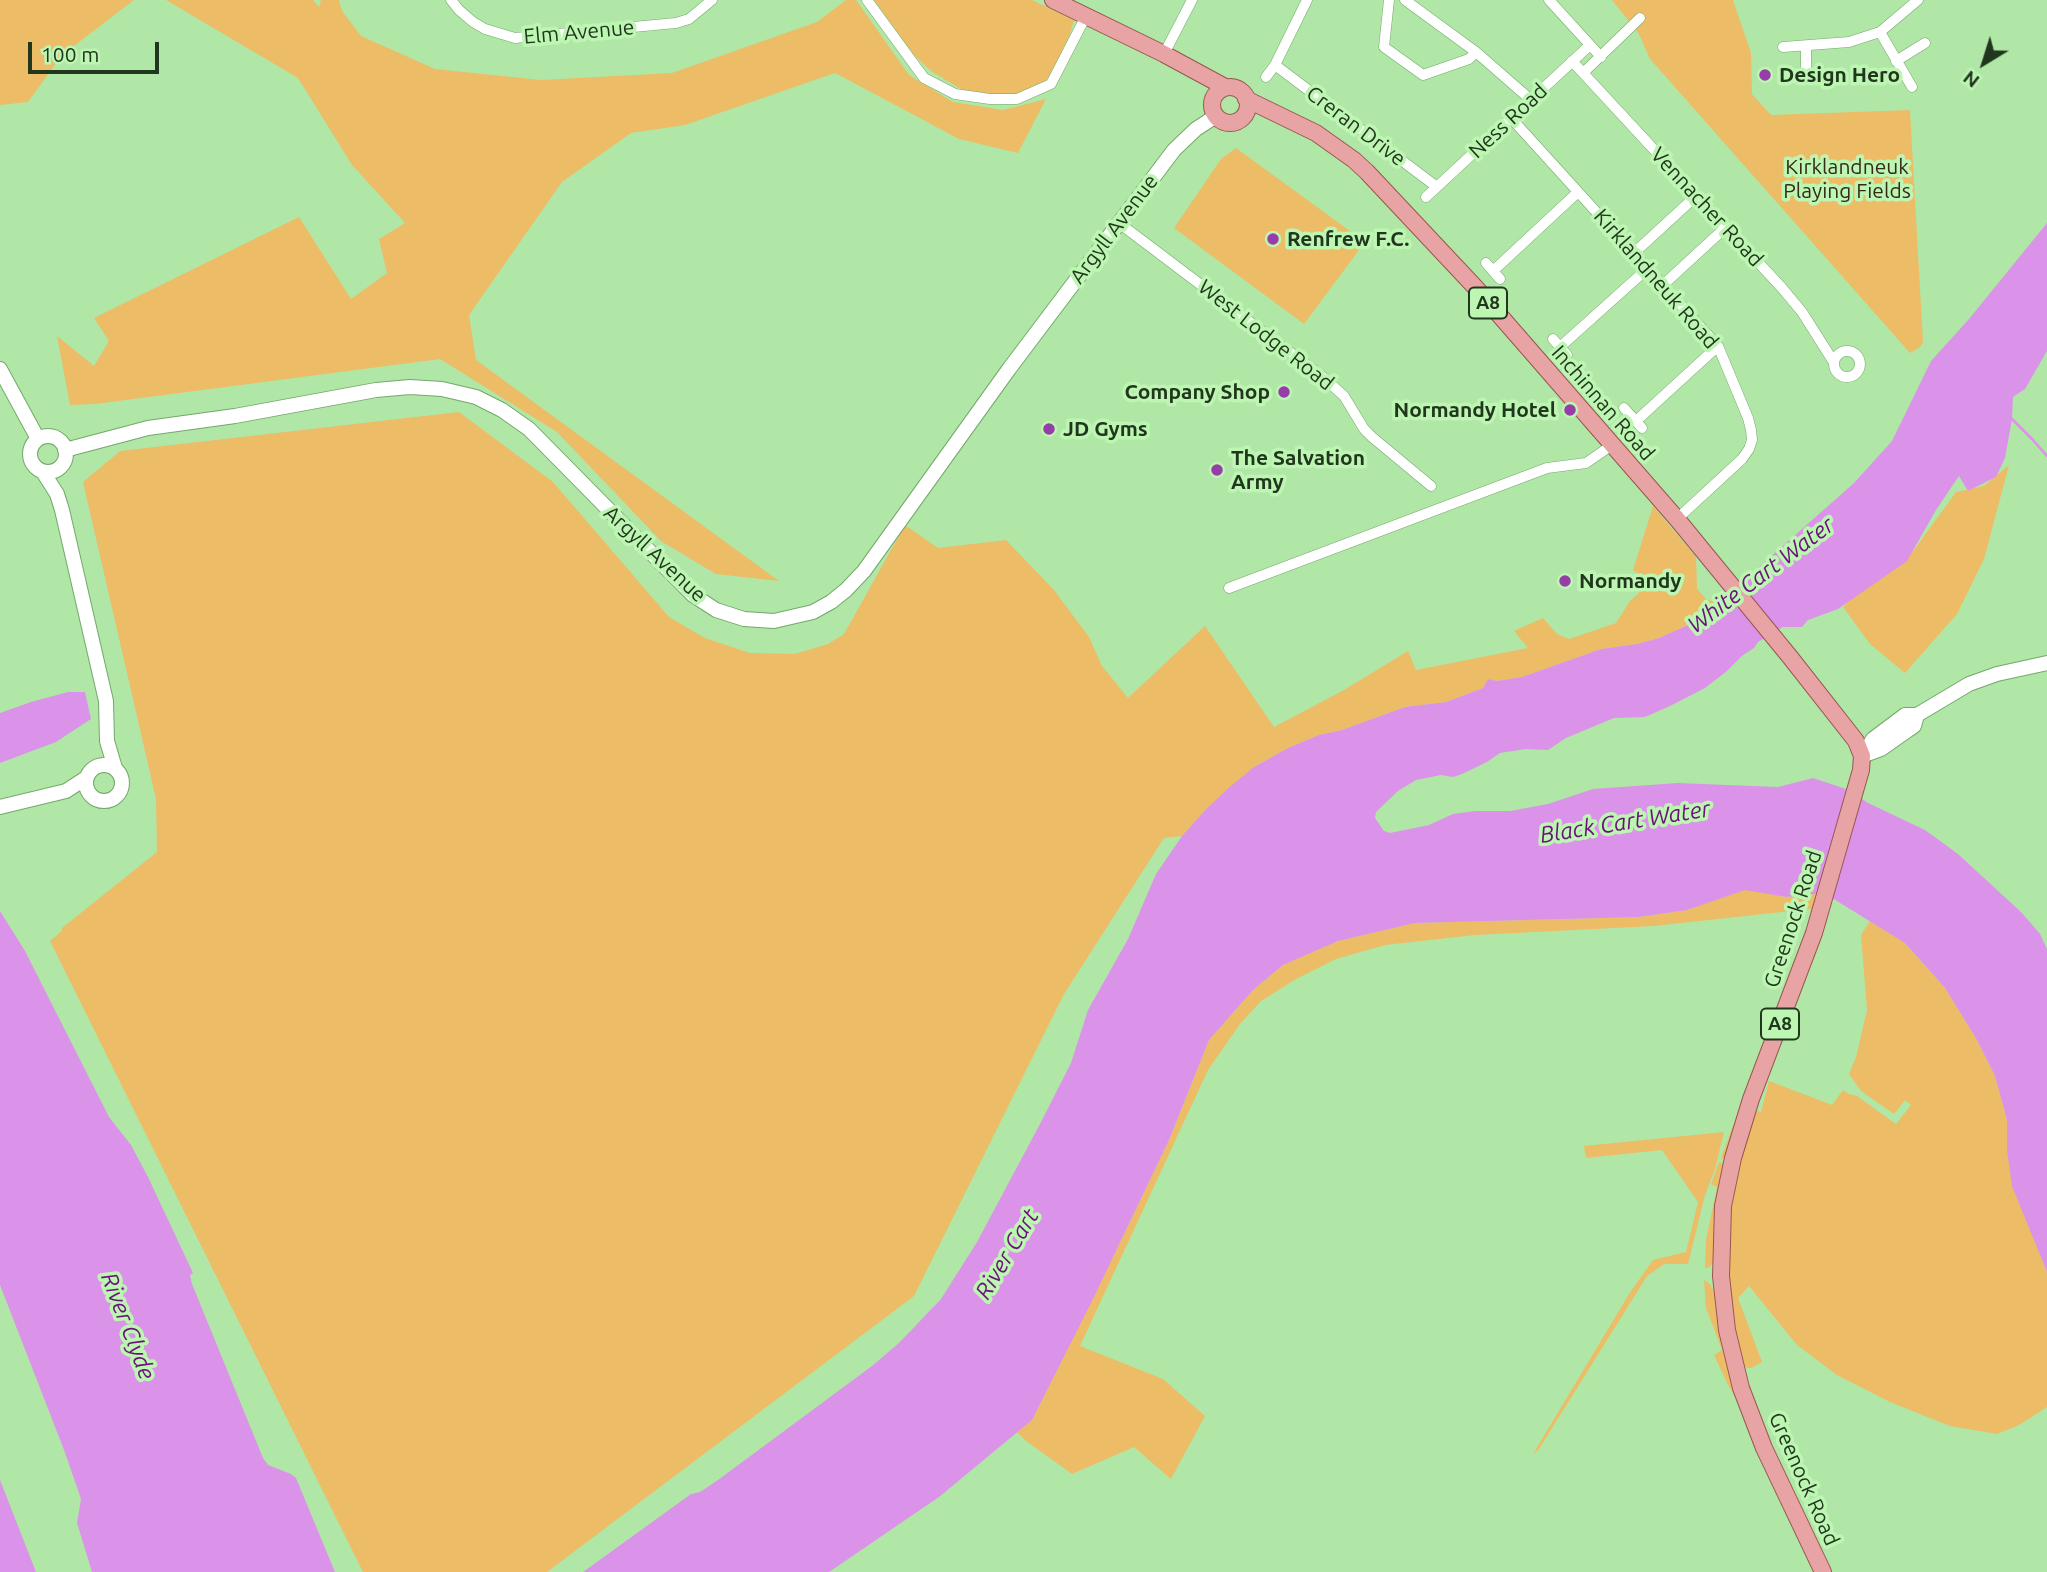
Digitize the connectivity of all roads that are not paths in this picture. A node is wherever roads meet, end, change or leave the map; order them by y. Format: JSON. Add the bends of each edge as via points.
{"nodes":[{"id":1,"x":451,"y":0,"type":"edge"},
{"id":2,"x":712,"y":0,"type":"edge"},
{"id":3,"x":867,"y":0,"type":"edge"},
{"id":4,"x":1053,"y":0,"type":"edge"},
{"id":5,"x":1192,"y":0,"type":"edge"},
{"id":6,"x":1307,"y":0,"type":"edge"},
{"id":7,"x":1389,"y":0,"type":"edge"},
{"id":8,"x":1405,"y":0,"type":"edge"},
{"id":9,"x":1549,"y":0,"type":"edge"},
{"id":10,"x":1918,"y":0,"type":"edge"},
{"id":11,"x":1086,"y":16,"type":"junction"},
{"id":12,"x":1640,"y":18,"type":"dead end"},
{"id":13,"x":1880,"y":32,"type":"junction"},
{"id":14,"x":1925,"y":43,"type":"dead end"},
{"id":15,"x":1590,"y":45,"type":"junction"},
{"id":16,"x":1806,"y":46,"type":"junction"},
{"id":17,"x":1783,"y":47,"type":"dead end"},
{"id":18,"x":1476,"y":52,"type":"junction"},
{"id":19,"x":1164,"y":54,"type":"junction"},
{"id":20,"x":1601,"y":57,"type":"junction"},
{"id":21,"x":1572,"y":61,"type":"junction"},
{"id":22,"x":1896,"y":61,"type":"junction"},
{"id":23,"x":1275,"y":65,"type":"junction"},
{"id":24,"x":1822,"y":72,"type":"dead end"},
{"id":25,"x":1583,"y":73,"type":"junction"},
{"id":26,"x":1806,"y":73,"type":"junction"},
{"id":27,"x":1786,"y":74,"type":"dead end"},
{"id":28,"x":1266,"y":77,"type":"dead end"},
{"id":29,"x":1912,"y":87,"type":"dead end"},
{"id":30,"x":1220,"y":91,"type":"junction"},
{"id":31,"x":1531,"y":100,"type":"junction"},
{"id":32,"x":1245,"y":107,"type":"junction"},
{"id":33,"x":1216,"y":116,"type":"junction"},
{"id":34,"x":1511,"y":117,"type":"junction"},
{"id":35,"x":1437,"y":187,"type":"junction"},
{"id":36,"x":1578,"y":192,"type":"junction"},
{"id":37,"x":1696,"y":196,"type":"junction"},
{"id":38,"x":1426,"y":197,"type":"dead end"},
{"id":39,"x":1119,"y":223,"type":"junction"},
{"id":40,"x":1726,"y":227,"type":"junction"},
{"id":41,"x":1634,"y":253,"type":"junction"},
{"id":42,"x":1648,"y":268,"type":"junction"},
{"id":43,"x":1500,"y":279,"type":"dead end"},
{"id":44,"x":1663,"y":285,"type":"junction"},
{"id":45,"x":1718,"y":345,"type":"junction"},
{"id":46,"x":1560,"y":347,"type":"dead end"},
{"id":47,"x":1833,"y":361,"type":"dead end"},
{"id":48,"x":0,"y":369,"type":"edge"},
{"id":49,"x":1625,"y":408,"type":"dead end"},
{"id":50,"x":38,"y":439,"type":"junction"},
{"id":51,"x":1612,"y":445,"type":"junction"},
{"id":52,"x":65,"y":450,"type":"junction"},
{"id":53,"x":60,"y":468,"type":"junction"},
{"id":54,"x":43,"y":472,"type":"junction"},
{"id":55,"x":1431,"y":486,"type":"dead end"},
{"id":56,"x":57,"y":494,"type":"junction"},
{"id":57,"x":1676,"y":519,"type":"junction"},
{"id":58,"x":1229,"y":588,"type":"dead end"},
{"id":59,"x":2047,"y":663,"type":"edge"},
{"id":60,"x":107,"y":741,"type":"junction"},
{"id":61,"x":1862,"y":756,"type":"junction"},
{"id":62,"x":115,"y":768,"type":"junction"},
{"id":63,"x":90,"y":779,"type":"junction"},
{"id":64,"x":0,"y":807,"type":"edge"},
{"id":65,"x":1823,"y":1572,"type":"edge"}],
"edges":[{"from":1,"to":2,"type":"street","name":"Elm Avenue","via":[[473,22],[515,38],[676,23],[689,19]]},
{"from":3,"to":11,"type":"street","via":[[924,78],[955,94],[990,99],[1017,99],[1051,84]]},
{"from":4,"to":11,"type":"main road"},
{"from":5,"to":19,"type":"street"},
{"from":6,"to":23,"type":"street"},
{"from":7,"to":18,"type":"street","via":[[1384,47],[1423,75],[1469,59]]},
{"from":8,"to":18,"type":"street"},
{"from":9,"to":15,"type":"street"},
{"from":10,"to":13,"type":"street"},
{"from":11,"to":19,"type":"main road"},
{"from":12,"to":20,"type":"street"},
{"from":13,"to":16,"type":"street","via":[[1849,42]]},
{"from":13,"to":22,"type":"street"},
{"from":14,"to":22,"type":"street"},
{"from":15,"to":20,"type":"street"},
{"from":15,"to":21,"type":"street","name":"Ness Road"},
{"from":16,"to":17,"type":"street"},
{"from":16,"to":26,"type":"street"},
{"from":18,"to":31,"type":"street"},
{"from":19,"to":30,"type":"main road"},
{"from":20,"to":25,"type":"street"},
{"from":21,"to":25,"type":"street","name":"Vennacher Road"},
{"from":21,"to":31,"type":"street","name":"Ness Road"},
{"from":22,"to":29,"type":"street"},
{"from":23,"to":28,"type":"street"},
{"from":23,"to":35,"type":"street","name":"Creran Drive"},
{"from":24,"to":26,"type":"street"},
{"from":25,"to":37,"type":"street","name":"Vennacher Road"},
{"from":26,"to":27,"type":"street"},
{"from":30,"to":32,"type":"main road","via":[[1236,88],[1244,94]]},
{"from":30,"to":33,"type":"main road","via":[[1212,108]]},
{"from":31,"to":34,"type":"street","name":"Ness Road"},
{"from":32,"to":33,"type":"main road","via":[[1236,121]]},
{"from":32,"to":51,"type":"main road","name":"Inchinnan Road","number":"A8","via":[[1302,125],[1367,172]]},
{"from":33,"to":39,"type":"street","name":"Argyll Avenue","via":[[1174,150]]},
{"from":34,"to":35,"type":"street","name":"Ness Road"},
{"from":34,"to":36,"type":"street","name":"Kirklandneuk Road"},
{"from":35,"to":38,"type":"street","name":"Ness Road"},
{"from":36,"to":41,"type":"street","name":"Kirklandneuk Road"},
{"from":36,"to":43,"type":"street","via":[[1489,267]]},
{"from":37,"to":40,"type":"street","name":"Vennacher Road"},
{"from":37,"to":41,"type":"street"},
{"from":39,"to":52,"type":"street","name":"Argyll Avenue","via":[[864,571],[831,602],[813,612],[774,621],[744,619],[716,610],[693,595],[529,429],[476,397],[442,389],[376,390],[148,428]]},
{"from":39,"to":55,"type":"street","name":"West Lodge Road","via":[[1324,378],[1344,396],[1364,429]]},
{"from":40,"to":44,"type":"street"},
{"from":40,"to":47,"type":"street","name":"Vennacher Road","via":[[1801,312]]},
{"from":41,"to":42,"type":"street","name":"Kirklandneuk Road"},
{"from":42,"to":44,"type":"street","name":"Kirklandneuk Road"},
{"from":42,"to":46,"type":"street"},
{"from":44,"to":45,"type":"street","name":"Kirklandneuk Road"},
{"from":45,"to":49,"type":"street","via":[[1639,425]]},
{"from":45,"to":57,"type":"street","name":"Kirklandneuk Road","via":[[1748,418],[1752,440],[1742,459]]},
{"from":48,"to":50,"type":"street"},
{"from":50,"to":52,"type":"street","via":[[55,438]]},
{"from":50,"to":54,"type":"street","via":[[30,457]]},
{"from":51,"to":57,"type":"main road","name":"Inchinnan Road","number":"A8"},
{"from":51,"to":58,"type":"street","via":[[1586,463],[1547,468]]},
{"from":52,"to":53,"type":"street"},
{"from":53,"to":54,"type":"street"},
{"from":53,"to":56,"type":"street"},
{"from":54,"to":56,"type":"street"},
{"from":56,"to":60,"type":"street","via":[[106,701]]},
{"from":57,"to":61,"type":"main road","name":"Inchinnan Road","number":"A8","via":[[1853,736]]},
{"from":59,"to":61,"type":"street","via":[[1969,684],[1917,715],[1914,726],[1881,750]]},
{"from":60,"to":62,"type":"street"},
{"from":60,"to":63,"type":"street"},
{"from":61,"to":65,"type":"main road","name":"Greenock Road","number":"A8","via":[[1820,912],[1732,1158],[1723,1206],[1721,1276],[1727,1330],[1741,1388]]},
{"from":62,"to":63,"type":"street","via":[[106,765]]},
{"from":62,"to":63,"type":"street","via":[[122,777],[122,789],[109,801],[97,800]]},
{"from":63,"to":64,"type":"street"}]}
